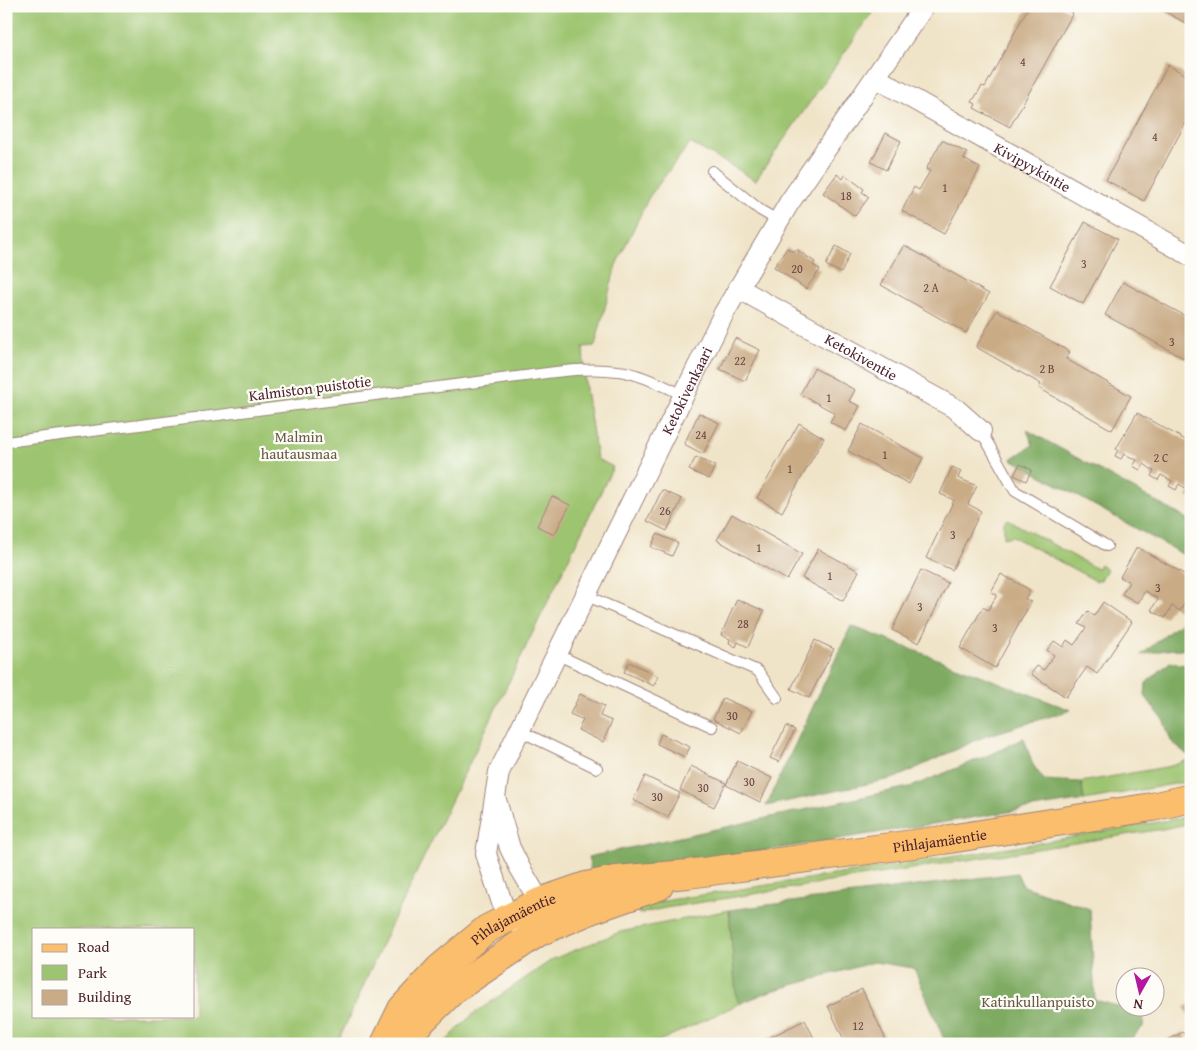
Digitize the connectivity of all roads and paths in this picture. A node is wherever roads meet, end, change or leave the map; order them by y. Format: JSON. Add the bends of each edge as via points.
{"nodes":[{"id":1,"x":924,"y":6,"type":"edge"},
{"id":2,"x":876,"y":78,"type":"junction"},
{"id":3,"x":712,"y":171,"type":"dead end"},
{"id":4,"x":778,"y":220,"type":"junction"},
{"id":5,"x":1191,"y":256,"type":"edge"},
{"id":6,"x":738,"y":288,"type":"junction"},
{"id":7,"x":683,"y":395,"type":"junction"},
{"id":8,"x":981,"y":431,"type":"joint"},
{"id":9,"x":6,"y":442,"type":"edge"},
{"id":10,"x":1107,"y":546,"type":"dead end"},
{"id":11,"x":585,"y":595,"type":"junction"},
{"id":12,"x":556,"y":654,"type":"junction"},
{"id":13,"x":777,"y":698,"type":"dead end"},
{"id":14,"x":712,"y":727,"type":"dead end"},
{"id":15,"x":518,"y":730,"type":"junction"},
{"id":16,"x":597,"y":768,"type":"dead end"},
{"id":17,"x":1191,"y":798,"type":"edge"},
{"id":18,"x":496,"y":800,"type":"junction"},
{"id":19,"x":688,"y":874,"type":"junction"},
{"id":20,"x":540,"y":902,"type":"junction"},
{"id":21,"x":507,"y":918,"type":"junction"},
{"id":22,"x":537,"y":933,"type":"junction"},
{"id":23,"x":385,"y":1044,"type":"edge"},
{"id":24,"x":398,"y":1044,"type":"edge"}],
"edges":[{"from":1,"to":2,"type":"street","name":"Ketokivenkaari"},
{"from":2,"to":4,"type":"street","name":"Ketokivenkaari"},
{"from":2,"to":5,"type":"street","name":"Kivipyykintie"},
{"from":3,"to":4,"type":"lane","via":[[760,210]]},
{"from":4,"to":6,"type":"street","name":"Ketokivenkaari"},
{"from":6,"to":7,"type":"street","name":"Ketokivenkaari"},
{"from":6,"to":8,"type":"street","name":"Ketokiventie","via":[[956,409]]},
{"from":7,"to":9,"type":"lane","name":"Kalmiston puistotie","via":[[662,384],[619,371],[584,370]]},
{"from":7,"to":11,"type":"street","name":"Ketokivenkaari"},
{"from":8,"to":10,"type":"lane","via":[[1015,492]]},
{"from":11,"to":12,"type":"street","name":"Ketokivenkaari"},
{"from":11,"to":13,"type":"lane","via":[[758,671]]},
{"from":12,"to":14,"type":"lane"},
{"from":12,"to":15,"type":"street","name":"Ketokivenkaari"},
{"from":15,"to":16,"type":"lane"},
{"from":15,"to":18,"type":"street","name":"Ketokivenkaari","via":[[499,772]]},
{"from":17,"to":19,"type":"main road","name":"Pihlajamäentie","via":[[943,840]]},
{"from":18,"to":20,"type":"street","name":"Ketokivenkaari","via":[[510,848]]},
{"from":18,"to":21,"type":"street","name":"Ketokivenkaari","via":[[486,854]]},
{"from":19,"to":20,"type":"main road","name":"Pihlajamäentie","via":[[616,880],[586,886]]},
{"from":19,"to":22,"type":"main road","name":"Pihlajamäentie"},
{"from":20,"to":21,"type":"main road","name":"Pihlajamäentie"},
{"from":20,"to":22,"type":"street"},
{"from":21,"to":22,"type":"street"},
{"from":21,"to":23,"type":"main road","name":"Pihlajamäentie","via":[[487,929],[440,968],[402,1009]]},
{"from":22,"to":24,"type":"main road","name":"Pihlajamäentie","via":[[453,990]]}]}
